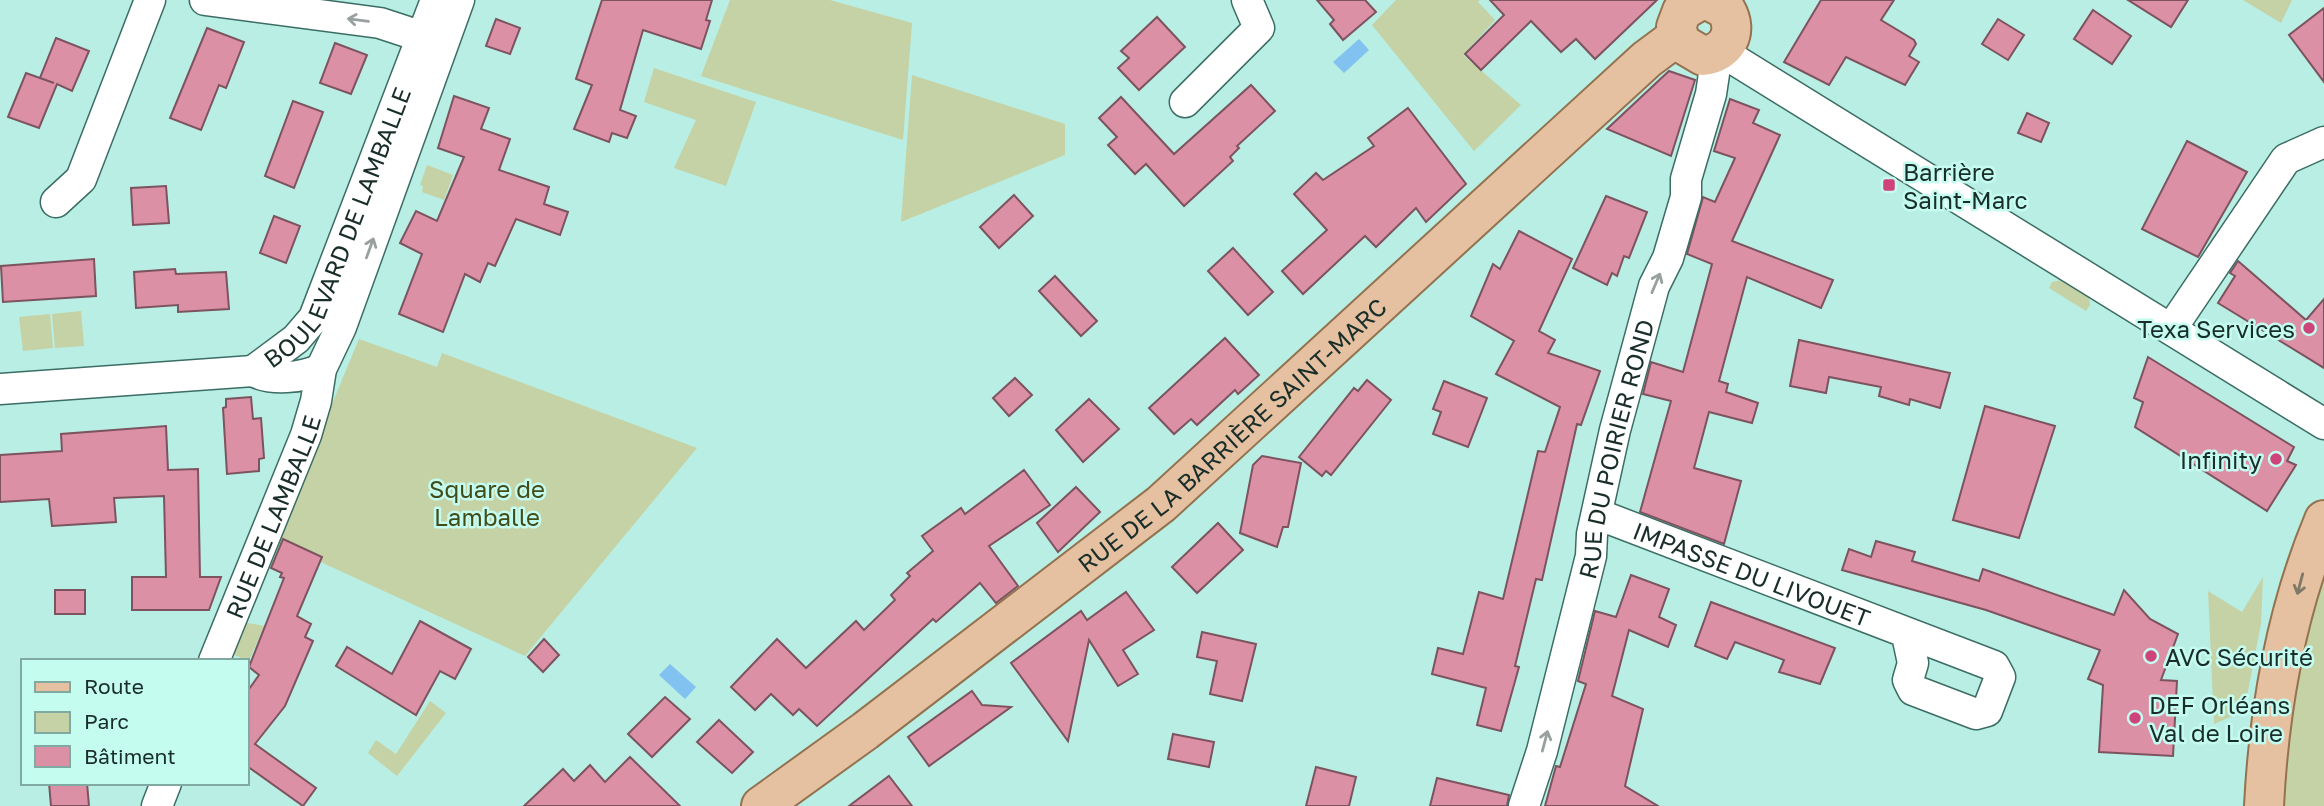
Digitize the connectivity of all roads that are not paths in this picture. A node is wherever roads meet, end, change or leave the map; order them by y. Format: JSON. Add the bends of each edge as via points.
{"nodes":[{"id":1,"x":150,"y":0,"type":"edge"},
{"id":2,"x":205,"y":0,"type":"edge"},
{"id":3,"x":436,"y":0,"type":"edge"},
{"id":4,"x":459,"y":0,"type":"edge"},
{"id":5,"x":1247,"y":0,"type":"edge"},
{"id":6,"x":1713,"y":1,"type":"edge"},
{"id":7,"x":1678,"y":36,"type":"junction"},
{"id":8,"x":434,"y":41,"type":"junction"},
{"id":9,"x":1717,"y":52,"type":"junction"},
{"id":10,"x":1761,"y":75,"type":"junction"},
{"id":11,"x":1712,"y":94,"type":"junction"},
{"id":12,"x":1185,"y":103,"type":"dead end"},
{"id":13,"x":2324,"y":142,"type":"edge"},
{"id":14,"x":56,"y":202,"type":"dead end"},
{"id":15,"x":2171,"y":329,"type":"junction"},
{"id":16,"x":321,"y":369,"type":"junction"},
{"id":17,"x":253,"y":371,"type":"junction"},
{"id":18,"x":0,"y":389,"type":"edge"},
{"id":19,"x":2324,"y":424,"type":"edge"},
{"id":20,"x":1597,"y":514,"type":"junction"},
{"id":21,"x":2324,"y":520,"type":"edge"},
{"id":22,"x":1907,"y":635,"type":"dead end"},
{"id":23,"x":215,"y":659,"type":"edge"},
{"id":24,"x":165,"y":785,"type":"edge"},
{"id":25,"x":157,"y":806,"type":"edge"},
{"id":26,"x":761,"y":806,"type":"edge"},
{"id":27,"x":1524,"y":806,"type":"edge"},
{"id":28,"x":2264,"y":806,"type":"edge"}],
"edges":[{"from":1,"to":14,"type":"street","via":[[80,179]]},
{"from":8,"to":2,"type":"street","one_way":true,"via":[[380,23]]},
{"from":3,"to":8,"type":"street","name":"BOULEVARD DE LAMBALLE"},
{"from":4,"to":8,"type":"street","name":"BOULEVARD DE LAMBALLE"},
{"from":5,"to":12,"type":"street","via":[[1259,27]]},
{"from":6,"to":7,"type":"main road","via":[[1688,5],[1678,19]]},
{"from":6,"to":9,"type":"main road","via":[[1727,10],[1732,26],[1729,42]]},
{"from":7,"to":9,"type":"main road","via":[[1695,54]]},
{"from":7,"to":26,"type":"main road","name":"RUE DE LA BARRIÈRE SAINT-MARC","via":[[1647,59],[1161,504]]},
{"from":16,"to":8,"type":"street","name":"BOULEVARD DE LAMBALLE","one_way":true,"via":[[341,327]]},
{"from":8,"to":17,"type":"street","name":"BOULEVARD DE LAMBALLE","via":[[314,318],[296,339]]},
{"from":9,"to":10,"type":"street"},
{"from":9,"to":11,"type":"street","name":"RUE DU POIRIER ROND"},
{"from":10,"to":11,"type":"street","via":[[1734,78]]},
{"from":10,"to":15,"type":"street"},
{"from":20,"to":11,"type":"street","name":"RUE DU POIRIER ROND","one_way":true,"via":[[1654,286],[1668,258]]},
{"from":13,"to":15,"type":"street","via":[[2286,159]]},
{"from":15,"to":19,"type":"street"},
{"from":16,"to":17,"type":"street","name":"BOULEVARD DE LAMBALLE","via":[[264,377]]},
{"from":16,"to":23,"type":"street","name":"RUE DE LAMBALLE","via":[[306,435]]},
{"from":17,"to":18,"type":"street"},
{"from":20,"to":22,"type":"street","name":"IMPASSE DU LIVOUET"},
{"from":27,"to":20,"type":"street","name":"RUE DU POIRIER ROND","one_way":true,"via":[[1591,556]]},
{"from":21,"to":28,"type":"main road","one_way":true,"via":[[2305,565],[2283,652],[2268,738]]},
{"from":24,"to":25,"type":"street"}]}
